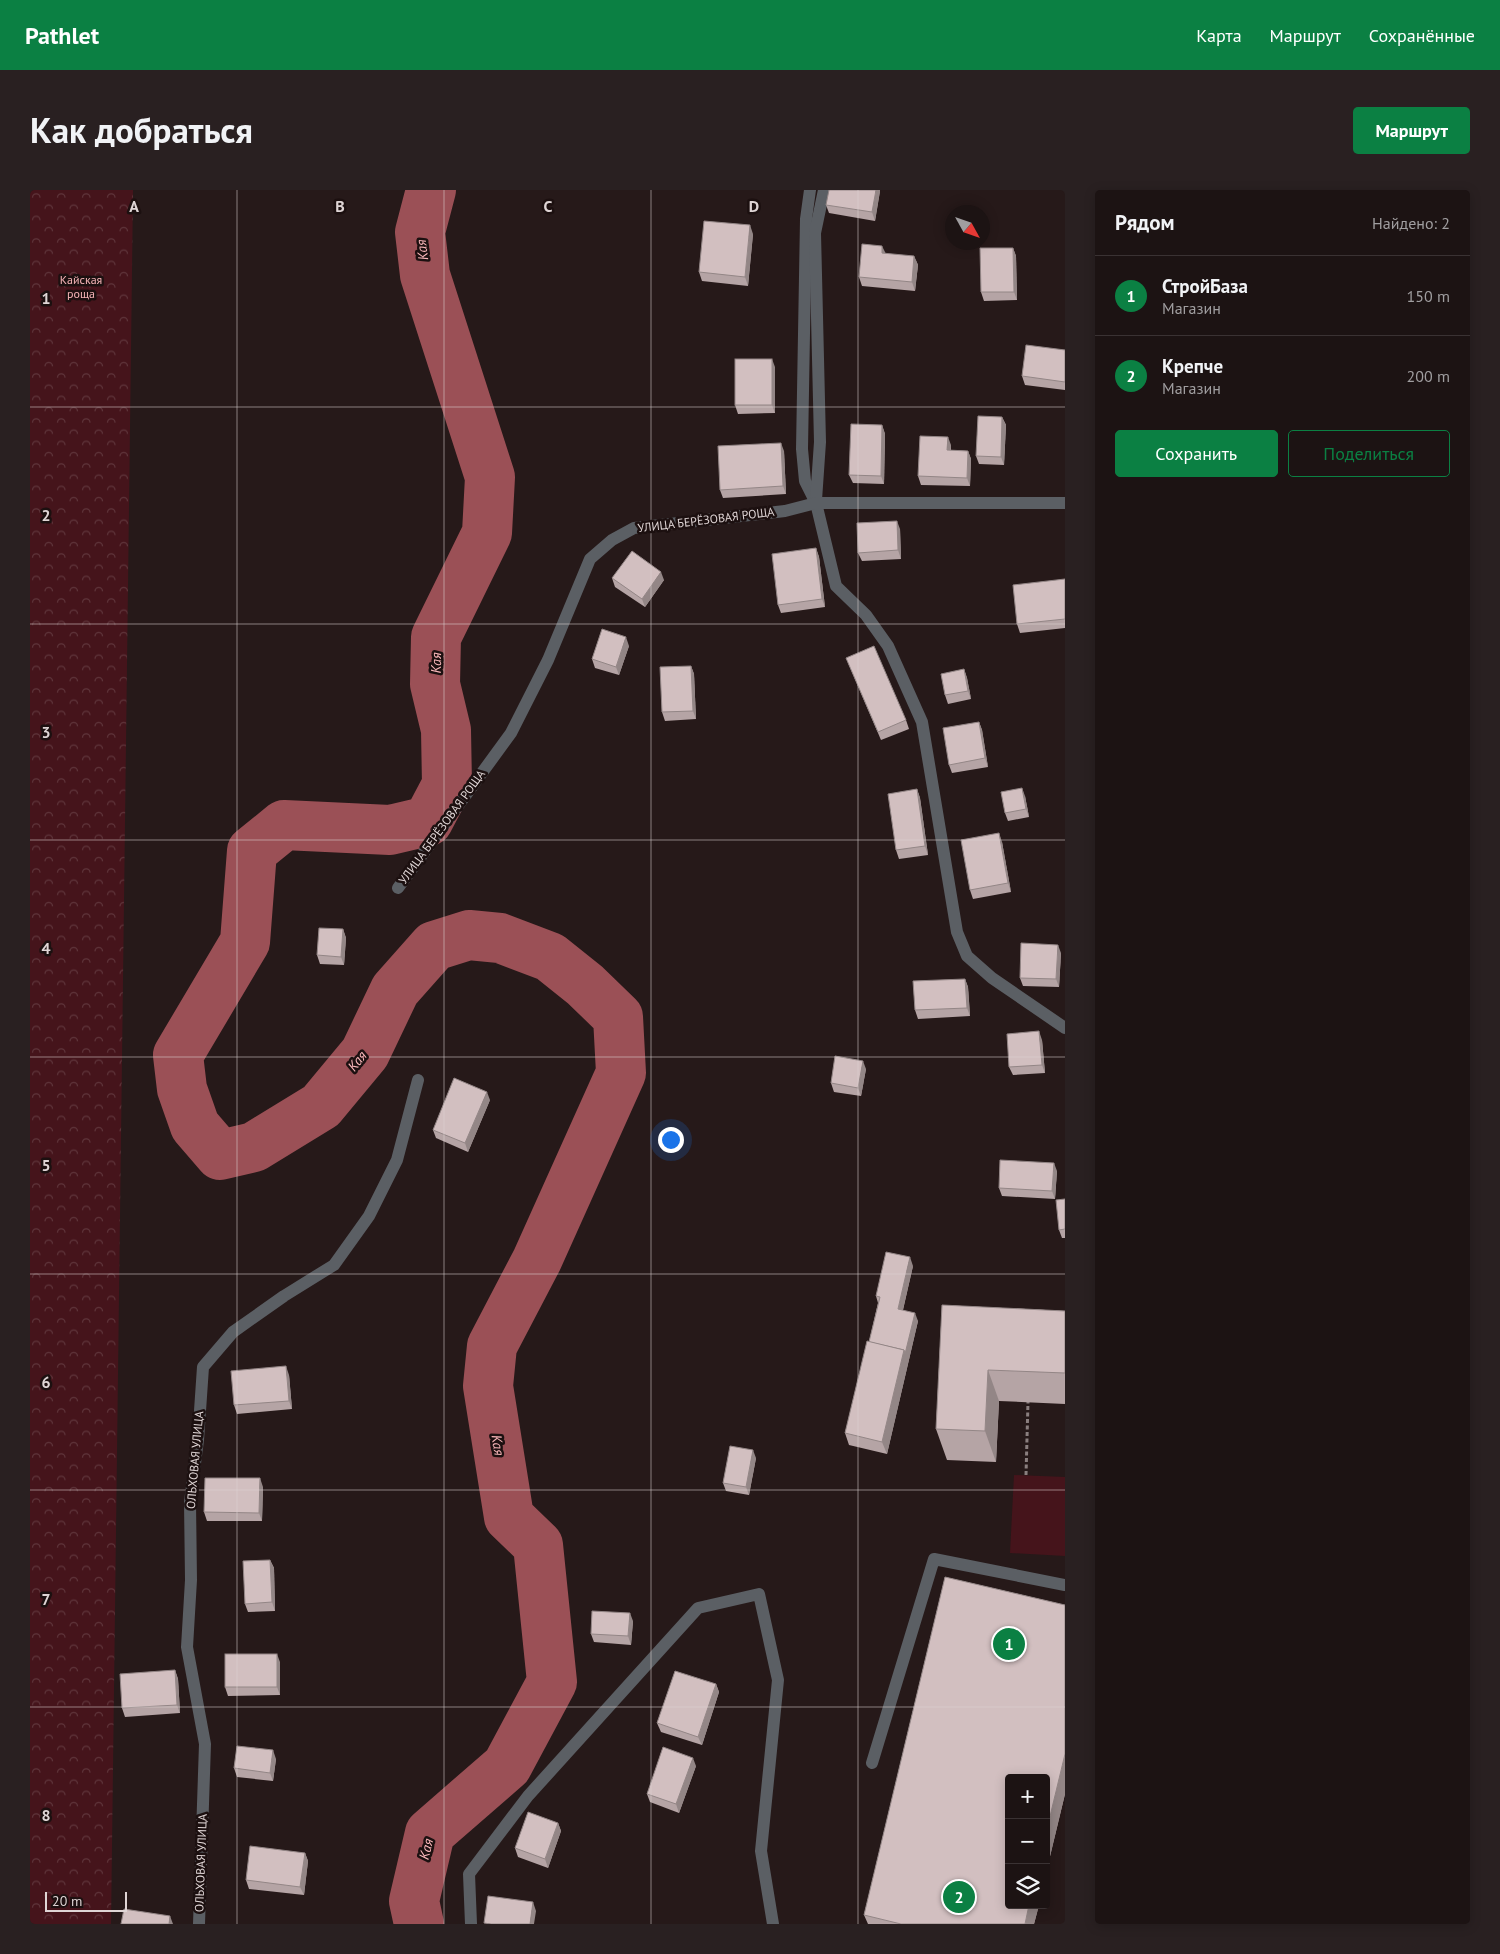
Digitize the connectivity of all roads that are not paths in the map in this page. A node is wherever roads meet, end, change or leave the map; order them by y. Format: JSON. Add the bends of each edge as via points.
{"nodes":[{"id":1,"x":810,"y":190,"type":"edge"},
{"id":2,"x":824,"y":190,"type":"edge"},
{"id":3,"x":816,"y":503,"type":"junction"},
{"id":4,"x":1065,"y":503,"type":"edge"},
{"id":5,"x":398,"y":888,"type":"dead end"},
{"id":6,"x":1065,"y":1028,"type":"edge"},
{"id":7,"x":418,"y":1080,"type":"dead end"},
{"id":8,"x":1065,"y":1585,"type":"edge"},
{"id":9,"x":872,"y":1763,"type":"dead end"},
{"id":10,"x":199,"y":1924,"type":"edge"},
{"id":11,"x":471,"y":1924,"type":"edge"},
{"id":12,"x":773,"y":1924,"type":"edge"}],
"edges":[{"from":1,"to":3,"type":"street","via":[[806,220],[802,449],[806,481]]},
{"from":2,"to":3,"type":"street","via":[[815,232],[820,442]]},
{"from":3,"to":4,"type":"street","name":"УЛИЦА БЕРЁЗОВАЯ РОЩА"},
{"from":3,"to":5,"type":"street","name":"УЛИЦА БЕРЁЗОВАЯ РОЩА","via":[[785,510],[634,528],[612,540],[590,559],[548,660],[511,733]]},
{"from":3,"to":6,"type":"street","via":[[836,586],[866,615],[888,646],[922,722],[957,932],[967,956],[992,978]]},
{"from":7,"to":10,"type":"street","name":"ОЛЬХОВАЯ УЛИЦА","via":[[397,1160],[369,1216],[334,1265],[232,1332],[203,1367],[190,1502],[187,1647],[204,1744]]},
{"from":8,"to":9,"type":"street","via":[[934,1559]]},
{"from":11,"to":12,"type":"street","via":[[469,1874],[528,1796],[698,1608],[759,1594],[778,1680],[761,1851]]}]}
